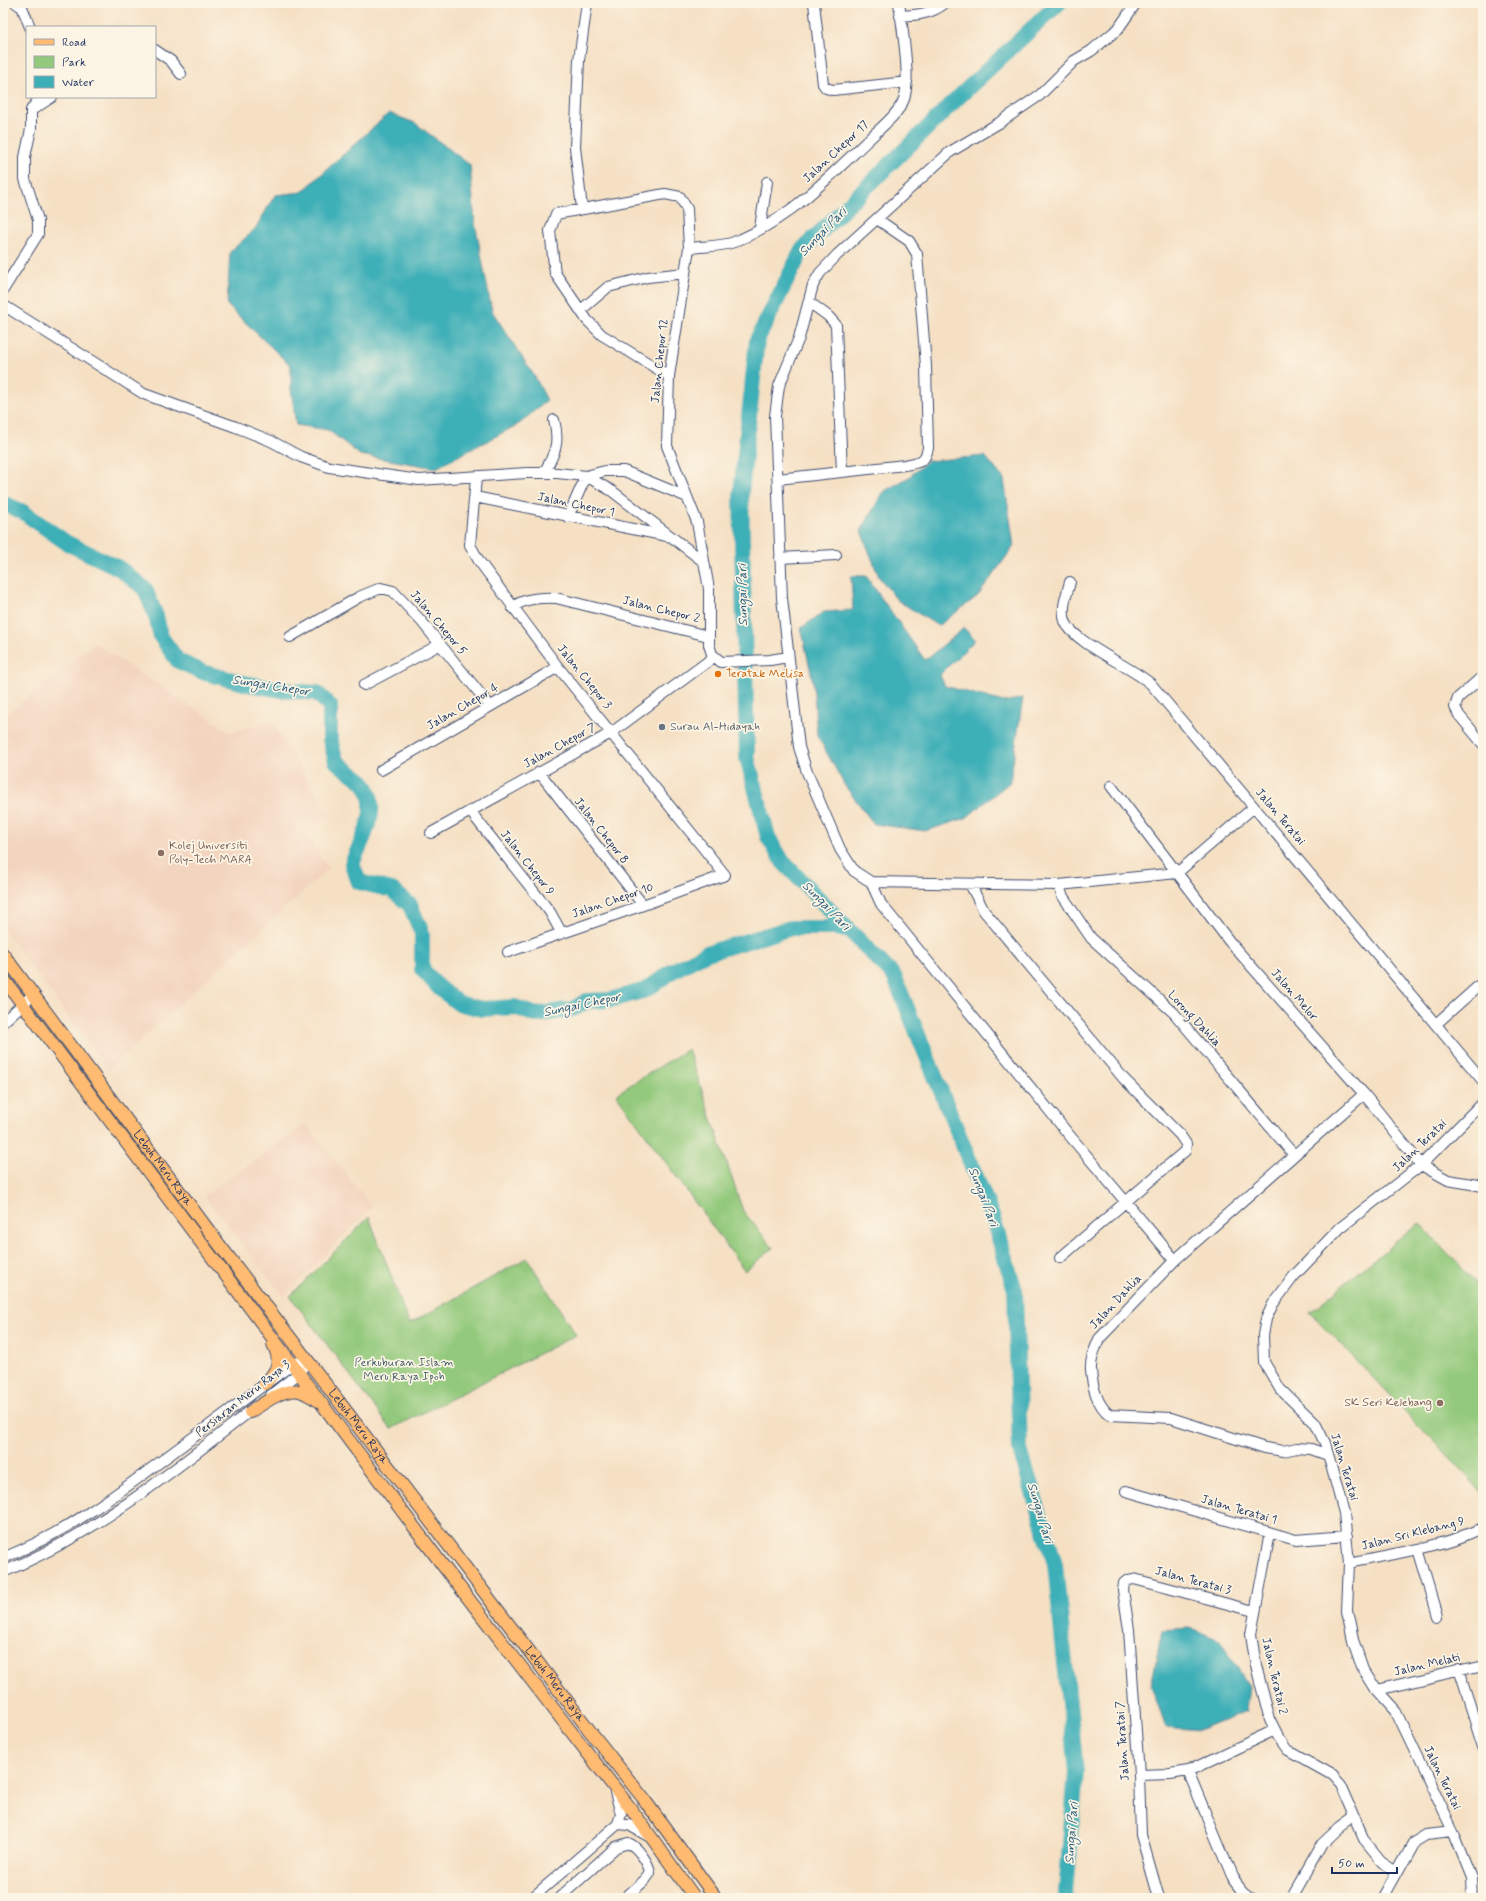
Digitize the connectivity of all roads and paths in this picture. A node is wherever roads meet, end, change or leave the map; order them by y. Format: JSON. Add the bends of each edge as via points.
{"nodes":[{"id":1,"x":587,"y":3,"type":"edge"},
{"id":2,"x":814,"y":3,"type":"edge"},
{"id":3,"x":899,"y":3,"type":"edge"},
{"id":4,"x":945,"y":3,"type":"edge"},
{"id":5,"x":1136,"y":3,"type":"edge"},
{"id":6,"x":22,"y":4,"type":"edge"},
{"id":7,"x":900,"y":16,"type":"junction"},
{"id":8,"x":30,"y":26,"type":"edge"},
{"id":9,"x":156,"y":51,"type":"edge"},
{"id":10,"x":181,"y":74,"type":"dead end"},
{"id":11,"x":907,"y":82,"type":"junction"},
{"id":12,"x":39,"y":98,"type":"edge"},
{"id":13,"x":50,"y":98,"type":"edge"},
{"id":14,"x":32,"y":110,"type":"junction"},
{"id":15,"x":767,"y":182,"type":"dead end"},
{"id":16,"x":582,"y":209,"type":"junction"},
{"id":17,"x":877,"y":219,"type":"junction"},
{"id":18,"x":760,"y":228,"type":"junction"},
{"id":19,"x":689,"y":248,"type":"junction"},
{"id":20,"x":685,"y":273,"type":"junction"},
{"id":21,"x":3,"y":290,"type":"edge"},
{"id":22,"x":809,"y":302,"type":"junction"},
{"id":23,"x":4,"y":308,"type":"edge"},
{"id":24,"x":581,"y":310,"type":"junction"},
{"id":25,"x":669,"y":376,"type":"junction"},
{"id":26,"x":554,"y":420,"type":"dead end"},
{"id":27,"x":842,"y":472,"type":"junction"},
{"id":28,"x":544,"y":473,"type":"junction"},
{"id":29,"x":586,"y":476,"type":"junction"},
{"id":30,"x":476,"y":478,"type":"junction"},
{"id":31,"x":778,"y":479,"type":"junction"},
{"id":32,"x":475,"y":497,"type":"junction"},
{"id":33,"x":687,"y":497,"type":"junction"},
{"id":34,"x":568,"y":517,"type":"junction"},
{"id":35,"x":672,"y":537,"type":"junction"},
{"id":36,"x":836,"y":555,"type":"dead end"},
{"id":37,"x":780,"y":558,"type":"junction"},
{"id":38,"x":704,"y":562,"type":"junction"},
{"id":39,"x":1070,"y":582,"type":"dead end"},
{"id":40,"x":512,"y":607,"type":"junction"},
{"id":41,"x":708,"y":636,"type":"junction"},
{"id":42,"x":290,"y":637,"type":"dead end"},
{"id":43,"x":439,"y":645,"type":"junction"},
{"id":44,"x":714,"y":658,"type":"junction"},
{"id":45,"x":788,"y":658,"type":"junction"},
{"id":46,"x":558,"y":667,"type":"junction"},
{"id":47,"x":1483,"y":676,"type":"edge"},
{"id":48,"x":364,"y":686,"type":"dead end"},
{"id":49,"x":490,"y":706,"type":"junction"},
{"id":50,"x":611,"y":733,"type":"junction"},
{"id":51,"x":1483,"y":744,"type":"edge"},
{"id":52,"x":382,"y":770,"type":"dead end"},
{"id":53,"x":539,"y":772,"type":"junction"},
{"id":54,"x":1111,"y":786,"type":"dead end"},
{"id":55,"x":1254,"y":807,"type":"junction"},
{"id":56,"x":470,"y":811,"type":"junction"},
{"id":57,"x":431,"y":833,"type":"dead end"},
{"id":58,"x":1177,"y":872,"type":"junction"},
{"id":59,"x":725,"y":874,"type":"joint"},
{"id":60,"x":871,"y":882,"type":"junction"},
{"id":61,"x":970,"y":884,"type":"junction"},
{"id":62,"x":1059,"y":885,"type":"junction"},
{"id":63,"x":643,"y":905,"type":"junction"},
{"id":64,"x":561,"y":932,"type":"junction"},
{"id":65,"x":508,"y":952,"type":"dead end"},
{"id":66,"x":3,"y":954,"type":"edge"},
{"id":67,"x":3,"y":978,"type":"edge"},
{"id":68,"x":1483,"y":982,"type":"edge"},
{"id":69,"x":34,"y":994,"type":"junction"},
{"id":70,"x":23,"y":1004,"type":"junction"},
{"id":71,"x":3,"y":1022,"type":"edge"},
{"id":72,"x":1436,"y":1024,"type":"junction"},
{"id":73,"x":1483,"y":1081,"type":"edge"},
{"id":74,"x":1364,"y":1094,"type":"junction"},
{"id":75,"x":1483,"y":1102,"type":"edge"},
{"id":76,"x":1294,"y":1154,"type":"junction"},
{"id":77,"x":1421,"y":1165,"type":"junction"},
{"id":78,"x":1483,"y":1186,"type":"edge"},
{"id":79,"x":1127,"y":1202,"type":"junction"},
{"id":80,"x":1060,"y":1258,"type":"dead end"},
{"id":81,"x":1175,"y":1260,"type":"junction"},
{"id":82,"x":264,"y":1325,"type":"junction"},
{"id":83,"x":308,"y":1360,"type":"junction"},
{"id":84,"x":296,"y":1369,"type":"junction"},
{"id":85,"x":265,"y":1384,"type":"junction"},
{"id":86,"x":321,"y":1403,"type":"junction"},
{"id":87,"x":250,"y":1412,"type":"junction"},
{"id":88,"x":1328,"y":1455,"type":"junction"},
{"id":89,"x":1126,"y":1491,"type":"dead end"},
{"id":90,"x":1483,"y":1528,"type":"edge"},
{"id":91,"x":1270,"y":1533,"type":"junction"},
{"id":92,"x":1347,"y":1536,"type":"junction"},
{"id":93,"x":1418,"y":1549,"type":"junction"},
{"id":94,"x":3,"y":1558,"type":"edge"},
{"id":95,"x":1349,"y":1564,"type":"junction"},
{"id":96,"x":3,"y":1572,"type":"edge"},
{"id":97,"x":1126,"y":1581,"type":"joint"},
{"id":98,"x":1254,"y":1611,"type":"junction"},
{"id":99,"x":1438,"y":1616,"type":"dead end"},
{"id":100,"x":1483,"y":1665,"type":"edge"},
{"id":101,"x":1459,"y":1670,"type":"junction"},
{"id":102,"x":1376,"y":1690,"type":"junction"},
{"id":103,"x":1275,"y":1730,"type":"junction"},
{"id":104,"x":1483,"y":1745,"type":"edge"},
{"id":105,"x":1188,"y":1771,"type":"junction"},
{"id":106,"x":1139,"y":1775,"type":"junction"},
{"id":107,"x":612,"y":1785,"type":"junction"},
{"id":108,"x":1354,"y":1817,"type":"junction"},
{"id":109,"x":618,"y":1824,"type":"junction"},
{"id":110,"x":1454,"y":1831,"type":"junction"},
{"id":111,"x":653,"y":1840,"type":"junction"},
{"id":112,"x":1397,"y":1871,"type":"junction"},
{"id":113,"x":532,"y":1898,"type":"edge"},
{"id":114,"x":559,"y":1898,"type":"edge"},
{"id":115,"x":626,"y":1898,"type":"edge"},
{"id":116,"x":695,"y":1898,"type":"edge"},
{"id":117,"x":716,"y":1898,"type":"edge"},
{"id":118,"x":1159,"y":1898,"type":"edge"},
{"id":119,"x":1252,"y":1898,"type":"edge"},
{"id":120,"x":1291,"y":1898,"type":"edge"},
{"id":121,"x":1382,"y":1898,"type":"edge"},
{"id":122,"x":1473,"y":1898,"type":"edge"}],
"edges":[{"from":1,"to":16,"type":"street","via":[[579,60],[575,147]]},
{"from":2,"to":11,"type":"street","via":[[823,84],[826,88]]},
{"from":3,"to":7,"type":"street","name":"Jalan Chepor 17"},
{"from":4,"to":7,"type":"street","via":[[938,9],[922,14]]},
{"from":5,"to":17,"type":"street","via":[[1118,29],[1074,61],[1040,95],[950,152]]},
{"from":6,"to":8,"type":"street"},
{"from":7,"to":11,"type":"street","name":"Jalan Chepor 17"},
{"from":9,"to":10,"type":"street","via":[[171,61]]},
{"from":11,"to":18,"type":"street","name":"Jalan Chepor 17","via":[[900,106],[881,128],[807,197],[784,215]]},
{"from":12,"to":14,"type":"street"},
{"from":13,"to":14,"type":"street"},
{"from":14,"to":21,"type":"street","via":[[25,156],[25,179],[38,220],[38,234]]},
{"from":15,"to":18,"type":"street"},
{"from":16,"to":19,"type":"street","name":"Jalan Chepor 12","via":[[665,194],[680,197],[687,209]]},
{"from":16,"to":24,"type":"street","name":"Jalan Chepor 12","via":[[556,214],[550,231],[555,272]]},
{"from":17,"to":22,"type":"street","via":[[820,273],[813,285]]},
{"from":17,"to":27,"type":"street","via":[[909,240],[917,254],[926,366],[928,448],[926,457],[921,461]]},
{"from":18,"to":19,"type":"street","name":"Jalan Chepor 17","via":[[728,244]]},
{"from":19,"to":20,"type":"street","name":"Jalan Chepor 12"},
{"from":20,"to":24,"type":"street","via":[[648,277],[608,287]]},
{"from":20,"to":25,"type":"street","name":"Jalan Chepor 12"},
{"from":22,"to":27,"type":"street","via":[[836,325]]},
{"from":22,"to":31,"type":"street","via":[[799,338],[776,399]]},
{"from":23,"to":30,"type":"street","via":[[144,394],[271,441],[329,468],[419,480]]},
{"from":24,"to":25,"type":"street","via":[[602,335]]},
{"from":25,"to":33,"type":"street","name":"Jalan Chepor 12","via":[[667,446]]},
{"from":26,"to":28,"type":"street","via":[[558,441]]},
{"from":27,"to":31,"type":"street"},
{"from":28,"to":29,"type":"street"},
{"from":28,"to":30,"type":"street"},
{"from":29,"to":33,"type":"street","via":[[605,471],[624,471]]},
{"from":29,"to":34,"type":"street"},
{"from":29,"to":35,"type":"street","name":"Jalan Chepor 1","via":[[612,491]]},
{"from":30,"to":32,"type":"street","name":"Jalan Chepor 3"},
{"from":31,"to":37,"type":"street"},
{"from":32,"to":34,"type":"street","name":"Jalan Chepor 1"},
{"from":32,"to":40,"type":"street","name":"Jalan Chepor 3","via":[[470,545]]},
{"from":33,"to":38,"type":"street","name":"Jalan Chepor 12","via":[[697,522]]},
{"from":34,"to":35,"type":"street","name":"Jalan Chepor 1"},
{"from":35,"to":38,"type":"street","name":"Jalan Chepor 1"},
{"from":36,"to":37,"type":"street"},
{"from":37,"to":45,"type":"street"},
{"from":38,"to":41,"type":"street","name":"Jalan Chepor 12","via":[[708,589]]},
{"from":39,"to":55,"type":"street","name":"Jalan Teratai","via":[[1064,604],[1065,622],[1080,639],[1151,684]]},
{"from":40,"to":41,"type":"street","name":"Jalan Chepor 2","via":[[542,597],[556,598]]},
{"from":40,"to":46,"type":"street","name":"Jalan Chepor 3"},
{"from":41,"to":44,"type":"street","name":"Jalan Chepor 2"},
{"from":42,"to":43,"type":"street","name":"Jalan Chepor 5","via":[[359,596],[381,588],[393,591],[400,597]]},
{"from":43,"to":48,"type":"street"},
{"from":43,"to":49,"type":"street","name":"Jalan Chepor 5"},
{"from":44,"to":45,"type":"street","via":[[727,663]]},
{"from":44,"to":50,"type":"street","name":"Jalan Chepor 7"},
{"from":45,"to":60,"type":"street","via":[[796,732],[803,760],[845,859],[854,871]]},
{"from":46,"to":49,"type":"street","name":"Jalan Chepor 4"},
{"from":46,"to":50,"type":"street","name":"Jalan Chepor 3"},
{"from":47,"to":51,"type":"street","via":[[1458,698],[1455,707]]},
{"from":49,"to":52,"type":"street","name":"Jalan Chepor 4"},
{"from":50,"to":53,"type":"street","name":"Jalan Chepor 7"},
{"from":50,"to":59,"type":"street","name":"Jalan Chepor 3"},
{"from":53,"to":56,"type":"street","name":"Jalan Chepor 7"},
{"from":53,"to":63,"type":"street","name":"Jalan Chepor 8"},
{"from":54,"to":58,"type":"street","name":"Jalan Melor"},
{"from":55,"to":58,"type":"street"},
{"from":55,"to":72,"type":"street","name":"Jalan Teratai"},
{"from":56,"to":57,"type":"street","name":"Jalan Chepor 7"},
{"from":56,"to":64,"type":"street","name":"Jalan Chepor 9","via":[[550,912]]},
{"from":58,"to":62,"type":"street"},
{"from":58,"to":74,"type":"street","name":"Jalan Melor","via":[[1229,941]]},
{"from":59,"to":63,"type":"street","name":"Jalan Chepor 10"},
{"from":60,"to":61,"type":"street"},
{"from":60,"to":79,"type":"street","via":[[881,904],[1114,1190]]},
{"from":61,"to":62,"type":"street"},
{"from":61,"to":79,"type":"street","via":[[984,911],[1013,947],[1124,1079],[1180,1134],[1186,1144],[1185,1151]]},
{"from":62,"to":76,"type":"street","name":"Lorong Dahlia","via":[[1062,895],[1092,938],[1174,1013]]},
{"from":63,"to":64,"type":"street","name":"Jalan Chepor 10"},
{"from":64,"to":65,"type":"street","name":"Jalan Chepor 10"},
{"from":66,"to":69,"type":"main road","name":"Lebuh Meru Raya"},
{"from":67,"to":70,"type":"main road","name":"Lebuh Meru Raya"},
{"from":68,"to":72,"type":"street"},
{"from":69,"to":70,"type":"street"},
{"from":69,"to":83,"type":"main road","name":"Lebuh Meru Raya"},
{"from":70,"to":71,"type":"street"},
{"from":70,"to":82,"type":"main road","name":"Lebuh Meru Raya"},
{"from":72,"to":73,"type":"street","name":"Jalan Teratai"},
{"from":74,"to":76,"type":"street","name":"Jalan Dahlia"},
{"from":74,"to":77,"type":"street","name":"Jalan Melor"},
{"from":75,"to":77,"type":"street","name":"Jalan Teratai"},
{"from":76,"to":81,"type":"street","name":"Jalan Dahlia"},
{"from":77,"to":78,"type":"street","name":"Jalan Melor","via":[[1448,1180]]},
{"from":77,"to":88,"type":"street","name":"Jalan Teratai","via":[[1340,1228],[1294,1276],[1266,1319],[1263,1335],[1264,1362],[1280,1389],[1315,1423]]},
{"from":79,"to":80,"type":"street"},
{"from":79,"to":81,"type":"street"},
{"from":81,"to":88,"type":"street","name":"Jalan Dahlia","via":[[1099,1339],[1091,1369],[1098,1401],[1104,1410],[1110,1415],[1120,1417],[1140,1415],[1171,1418],[1265,1448],[1283,1451],[1311,1449]]},
{"from":82,"to":84,"type":"main road","name":"Lebuh Meru Raya"},
{"from":82,"to":85,"type":"main road","via":[[278,1357],[278,1366]]},
{"from":83,"to":84,"type":"street","name":"Persiaran Meru Raya 3"},
{"from":83,"to":117,"type":"main road","name":"Lebuh Meru Raya","via":[[643,1798]]},
{"from":84,"to":85,"type":"street","name":"Persiaran Meru Raya 3"},
{"from":84,"to":86,"type":"main road","name":"Lebuh Meru Raya"},
{"from":84,"to":87,"type":"street","name":"Persiaran Meru Raya 3"},
{"from":85,"to":94,"type":"street","name":"Persiaran Meru Raya 3","via":[[114,1497],[29,1548]]},
{"from":86,"to":87,"type":"main road","via":[[294,1390],[277,1396]]},
{"from":86,"to":107,"type":"main road","name":"Lebuh Meru Raya"},
{"from":87,"to":96,"type":"street","name":"Persiaran Meru Raya 3","via":[[116,1512],[76,1537]]},
{"from":88,"to":92,"type":"street","name":"Jalan Teratai","via":[[1344,1513]]},
{"from":89,"to":91,"type":"street","name":"Jalan Teratai 1"},
{"from":90,"to":93,"type":"street","name":"Jalan Sri Klebang 9"},
{"from":91,"to":92,"type":"street","name":"Jalan Teratai 1","via":[[1302,1540]]},
{"from":91,"to":98,"type":"street","name":"Jalan Teratai 2"},
{"from":92,"to":95,"type":"street","name":"Jalan Teratai"},
{"from":93,"to":95,"type":"street","name":"Jalan Sri Klebang 9"},
{"from":93,"to":99,"type":"street"},
{"from":95,"to":102,"type":"street","name":"Jalan Teratai","via":[[1347,1611],[1353,1640],[1363,1669]]},
{"from":97,"to":98,"type":"street","name":"Jalan Teratai 3","via":[[1134,1579]]},
{"from":97,"to":106,"type":"street","name":"Jalan Teratai 7","via":[[1123,1587]]},
{"from":98,"to":103,"type":"street","name":"Jalan Teratai 2","via":[[1251,1634],[1256,1666]]},
{"from":100,"to":101,"type":"street","name":"Jalan Melati"},
{"from":101,"to":102,"type":"street","name":"Jalan Melati"},
{"from":101,"to":104,"type":"street"},
{"from":102,"to":110,"type":"street","name":"Jalan Teratai","via":[[1396,1712]]},
{"from":103,"to":105,"type":"street"},
{"from":103,"to":108,"type":"street","name":"Jalan Teratai 2","via":[[1288,1750],[1331,1774],[1340,1784]]},
{"from":105,"to":106,"type":"street"},
{"from":105,"to":119,"type":"street","via":[[1232,1877],[1243,1892]]},
{"from":106,"to":118,"type":"street","name":"Jalan Teratai 7","via":[[1141,1835]]},
{"from":107,"to":109,"type":"street","via":[[621,1814]]},
{"from":107,"to":111,"type":"main road","name":"Lebuh Meru Raya"},
{"from":108,"to":112,"type":"street","name":"Jalan Teratai 2","via":[[1374,1853]]},
{"from":108,"to":120,"type":"street","via":[[1322,1844]]},
{"from":109,"to":111,"type":"street","via":[[641,1830]]},
{"from":109,"to":113,"type":"street"},
{"from":110,"to":112,"type":"street","via":[[1426,1834],[1413,1842]]},
{"from":110,"to":122,"type":"street","name":"Jalan Teratai","via":[[1472,1878]]},
{"from":111,"to":116,"type":"main road","name":"Lebuh Meru Raya"},
{"from":112,"to":121,"type":"street"},
{"from":114,"to":115,"type":"street","via":[[616,1847],[628,1844],[635,1847],[648,1864],[650,1873]]}]}
